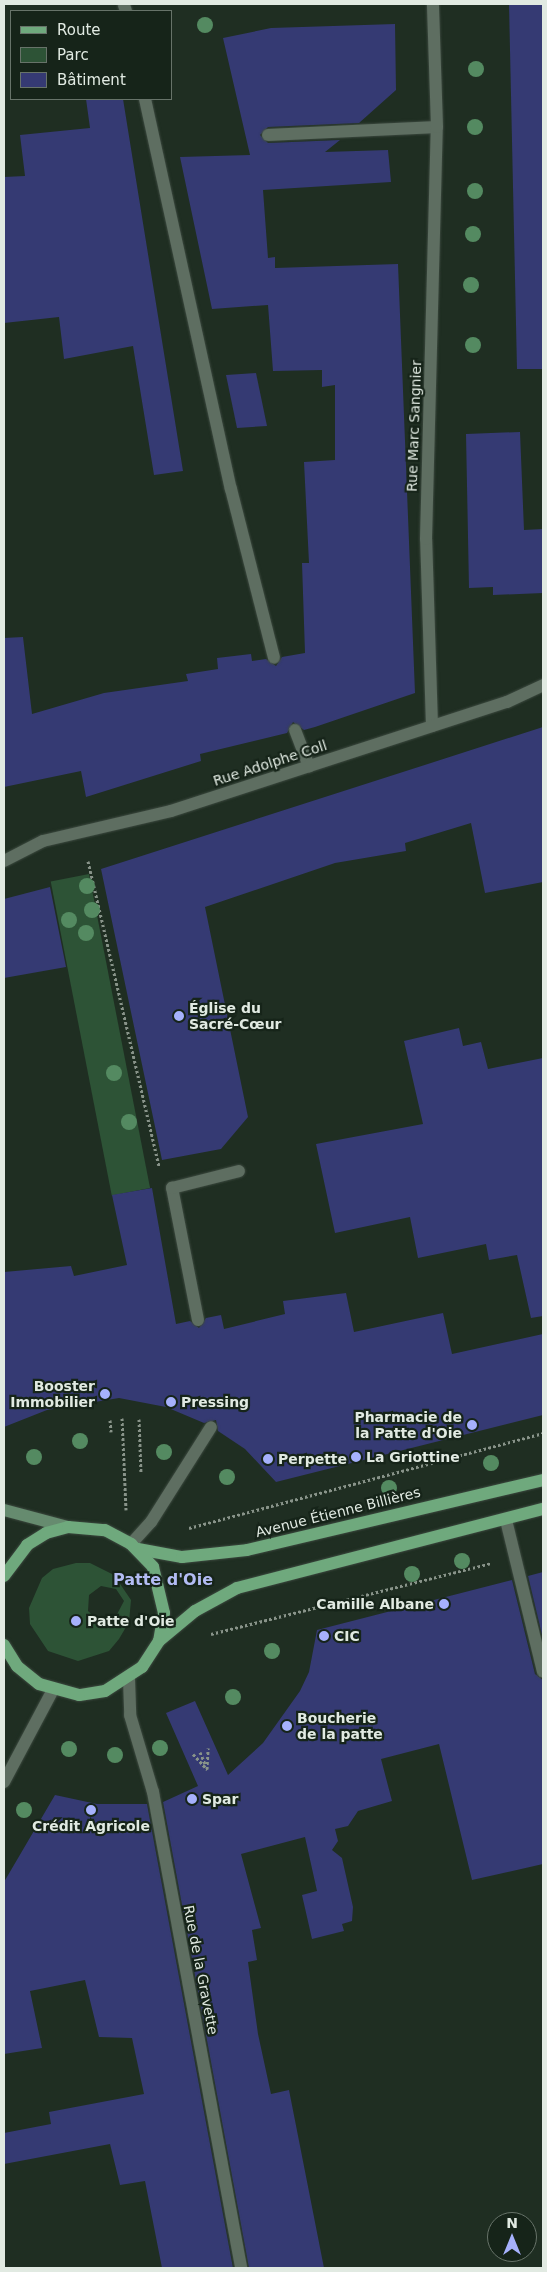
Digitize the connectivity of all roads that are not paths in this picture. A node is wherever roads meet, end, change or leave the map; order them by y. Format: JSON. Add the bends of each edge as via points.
{"nodes":[{"id":1,"x":433,"y":4,"type":"edge"},
{"id":2,"x":145,"y":100,"type":"edge"},
{"id":3,"x":436,"y":127,"type":"junction"},
{"id":4,"x":268,"y":134,"type":"dead end"},
{"id":5,"x":274,"y":658,"type":"dead end"},
{"id":6,"x":543,"y":685,"type":"edge"},
{"id":7,"x":432,"y":726,"type":"junction"},
{"id":8,"x":295,"y":730,"type":"dead end"},
{"id":9,"x":309,"y":766,"type":"junction"},
{"id":10,"x":4,"y":861,"type":"edge"},
{"id":11,"x":239,"y":1171,"type":"dead end"},
{"id":12,"x":198,"y":1320,"type":"dead end"},
{"id":13,"x":211,"y":1427,"type":"dead end"},
{"id":14,"x":543,"y":1480,"type":"edge"},
{"id":15,"x":543,"y":1509,"type":"edge"},
{"id":16,"x":4,"y":1510,"type":"edge"},
{"id":17,"x":506,"y":1520,"type":"junction"},
{"id":18,"x":68,"y":1527,"type":"junction"},
{"id":19,"x":135,"y":1546,"type":"junction"},
{"id":20,"x":4,"y":1576,"type":"edge"},
{"id":21,"x":159,"y":1641,"type":"junction"},
{"id":22,"x":4,"y":1645,"type":"edge"},
{"id":23,"x":4,"y":1666,"type":"edge"},
{"id":24,"x":17,"y":1666,"type":"junction"},
{"id":25,"x":543,"y":1672,"type":"edge"},
{"id":26,"x":129,"y":1679,"type":"junction"},
{"id":27,"x":52,"y":1690,"type":"junction"},
{"id":28,"x":4,"y":1782,"type":"edge"},
{"id":29,"x":241,"y":2268,"type":"edge"}],
"edges":[{"from":1,"to":3,"type":"street","name":"Rue Marc Sangnier"},
{"from":2,"to":5,"type":"street","via":[[231,489]]},
{"from":3,"to":4,"type":"street"},
{"from":3,"to":7,"type":"street","name":"Rue Marc Sangnier","via":[[426,539]]},
{"from":6,"to":7,"type":"street","name":"Rue Adolphe Coll","via":[[507,702]]},
{"from":7,"to":9,"type":"street","name":"Rue Adolphe Coll"},
{"from":8,"to":9,"type":"street"},
{"from":9,"to":10,"type":"street","name":"Rue Adolphe Coll","via":[[171,811],[58,836]]},
{"from":11,"to":12,"type":"street","via":[[172,1188]]},
{"from":13,"to":19,"type":"street"},
{"from":14,"to":19,"type":"main road","name":"Avenue Étienne Billières","via":[[247,1550],[182,1556]]},
{"from":15,"to":17,"type":"main road"},
{"from":16,"to":18,"type":"main road"},
{"from":17,"to":21,"type":"main road","via":[[237,1588],[194,1611]]},
{"from":17,"to":25,"type":"street"},
{"from":18,"to":19,"type":"main road","via":[[105,1530]]},
{"from":18,"to":20,"type":"main road","via":[[27,1545]]},
{"from":19,"to":21,"type":"main road","via":[[153,1568],[162,1589],[164,1613]]},
{"from":21,"to":26,"type":"main road"},
{"from":22,"to":24,"type":"main road"},
{"from":23,"to":24,"type":"main road"},
{"from":24,"to":27,"type":"main road"},
{"from":26,"to":27,"type":"main road","via":[[105,1691],[79,1695]]},
{"from":26,"to":29,"type":"street","name":"Rue de la Gravette","via":[[130,1715],[153,1792]]},
{"from":27,"to":28,"type":"street"}]}
